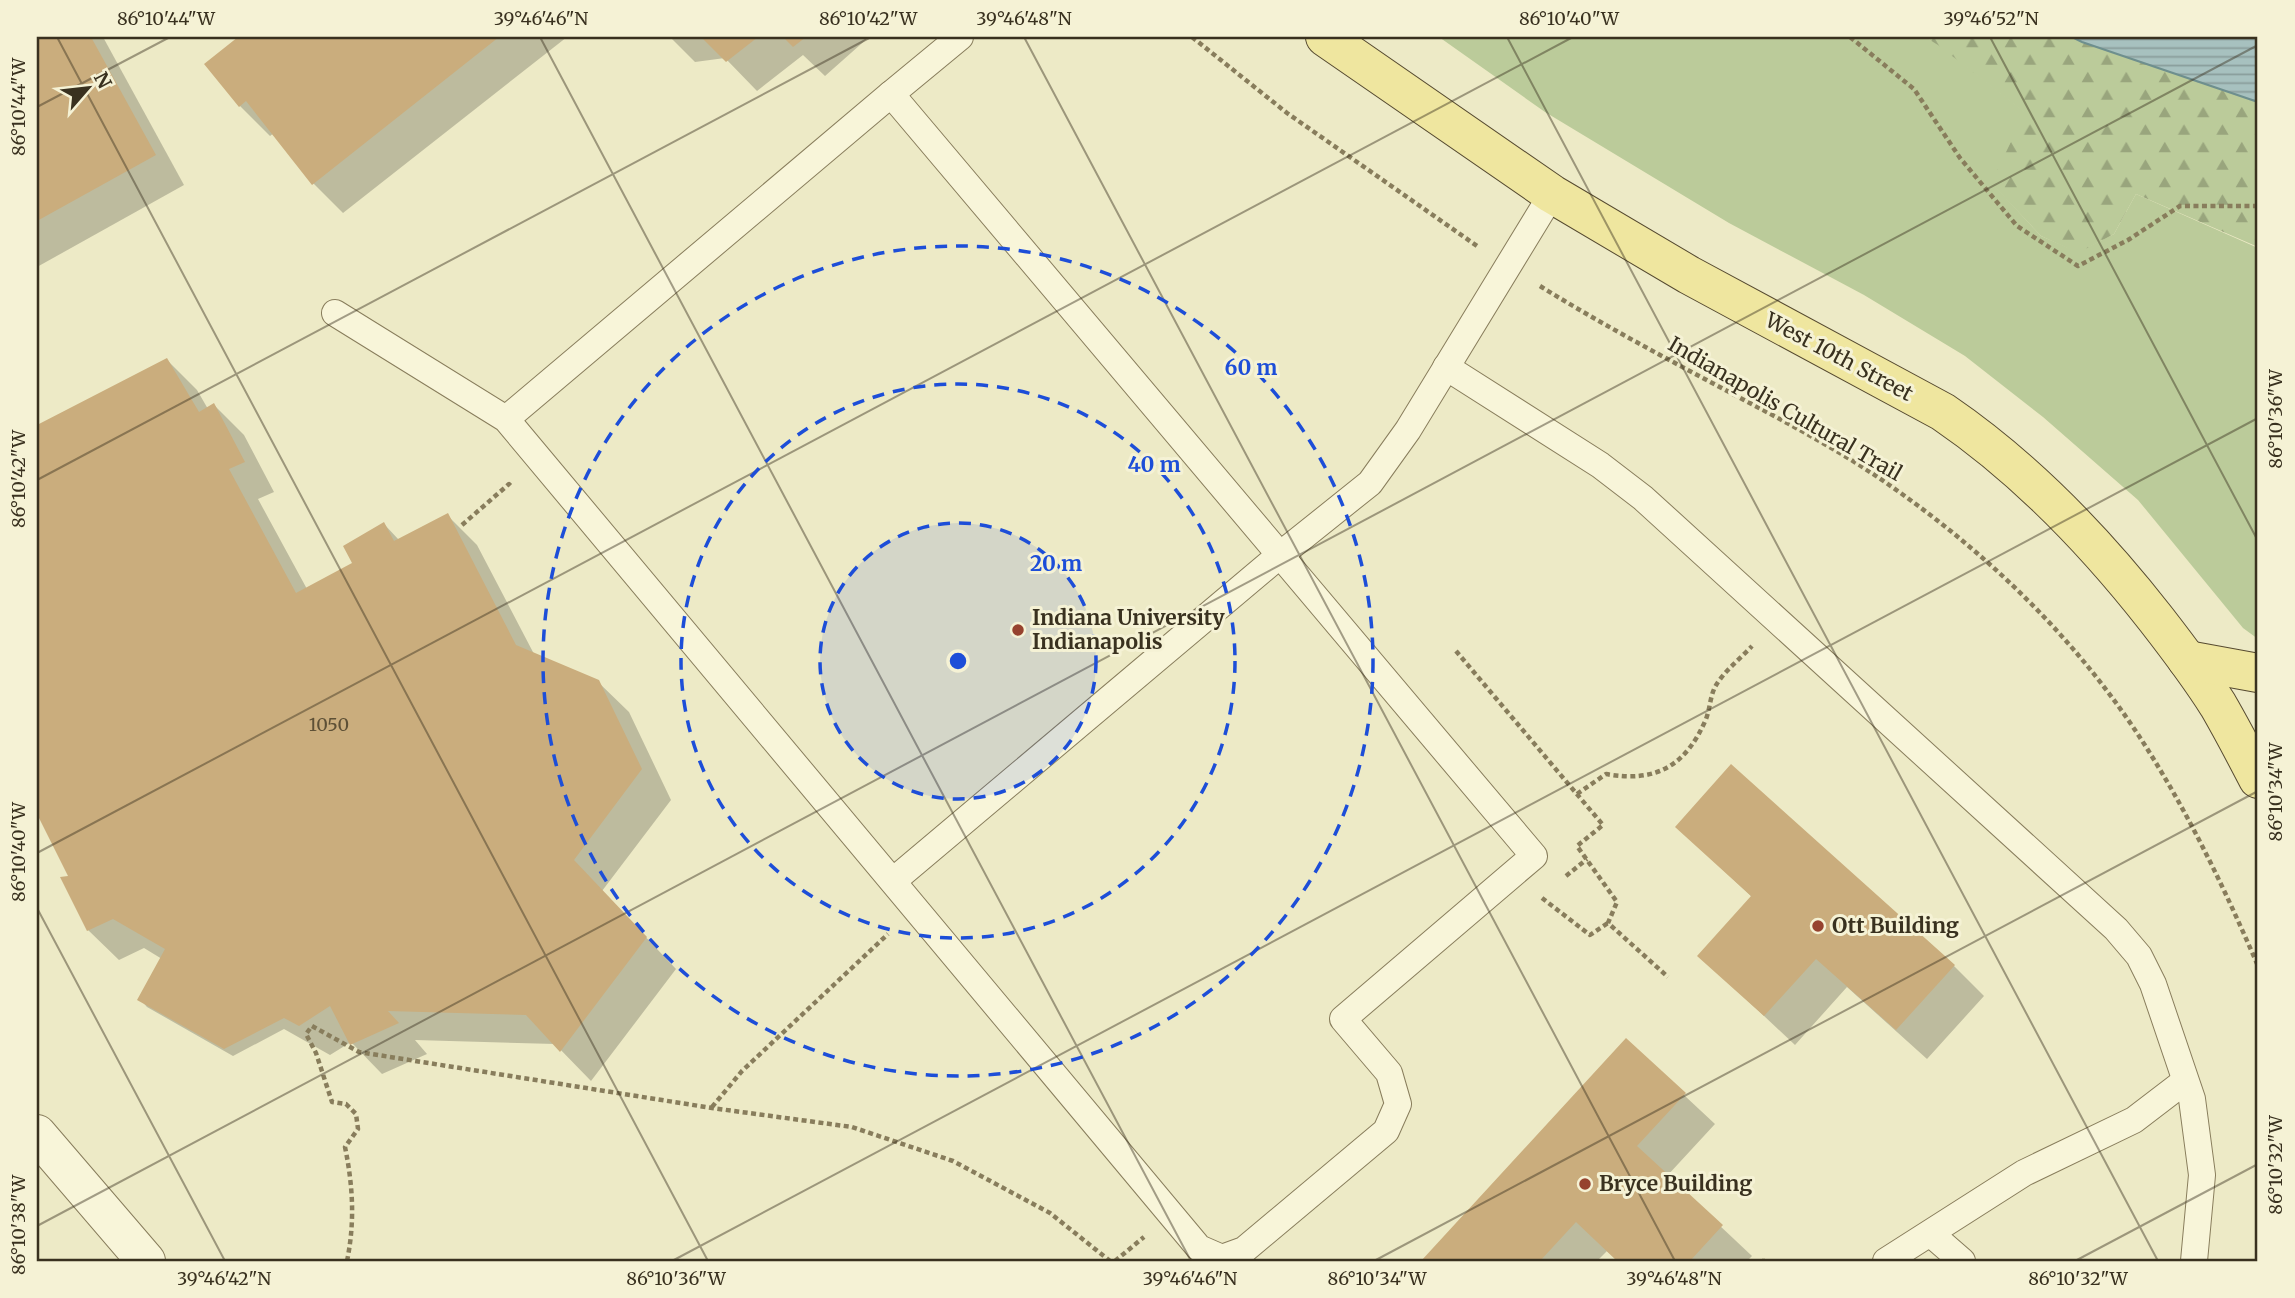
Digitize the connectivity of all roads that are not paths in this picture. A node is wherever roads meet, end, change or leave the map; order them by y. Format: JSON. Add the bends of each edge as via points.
{"nodes":[{"id":1,"x":960,"y":37,"type":"edge"},
{"id":2,"x":1325,"y":37,"type":"edge"},
{"id":3,"x":891,"y":94,"type":"junction"},
{"id":4,"x":1552,"y":194,"type":"junction"},
{"id":5,"x":335,"y":313,"type":"dead end"},
{"id":6,"x":1446,"y":367,"type":"junction"},
{"id":7,"x":506,"y":419,"type":"junction"},
{"id":8,"x":1280,"y":555,"type":"junction"},
{"id":9,"x":2187,"y":660,"type":"junction"},
{"id":10,"x":2258,"y":673,"type":"edge"},
{"id":11,"x":2258,"y":779,"type":"edge"},
{"id":12,"x":893,"y":881,"type":"junction"},
{"id":13,"x":2185,"y":1082,"type":"junction"},
{"id":14,"x":37,"y":1134,"type":"edge"},
{"id":15,"x":1931,"y":1234,"type":"junction"},
{"id":16,"x":146,"y":1261,"type":"edge"},
{"id":17,"x":1886,"y":1261,"type":"edge"},
{"id":18,"x":1962,"y":1261,"type":"edge"},
{"id":19,"x":2194,"y":1261,"type":"edge"}],
"edges":[{"from":1,"to":3,"type":"lane"},
{"from":2,"to":4,"type":"main road","name":"West 10th Street"},
{"from":3,"to":7,"type":"lane"},
{"from":3,"to":8,"type":"lane"},
{"from":4,"to":6,"type":"lane"},
{"from":4,"to":9,"type":"main road","name":"West 10th Street","via":[[1971,431],[2082,534]]},
{"from":5,"to":7,"type":"lane"},
{"from":6,"to":8,"type":"lane","via":[[1370,483]]},
{"from":6,"to":13,"type":"lane","via":[[1643,498],[2097,910],[2139,956],[2153,984]]},
{"from":7,"to":12,"type":"lane"},
{"from":8,"to":12,"type":"lane"},
{"from":8,"to":12,"type":"lane","via":[[1534,856],[1342,1020],[1389,1073],[1398,1104],[1386,1131],[1316,1192],[1244,1250],[1222,1258],[1199,1248]]},
{"from":9,"to":10,"type":"main road"},
{"from":9,"to":11,"type":"main road","name":"West 10th Street"},
{"from":13,"to":15,"type":"lane","via":[[2134,1120],[2024,1173]]},
{"from":13,"to":19,"type":"lane","via":[[2192,1099],[2202,1175]]},
{"from":14,"to":16,"type":"street"},
{"from":15,"to":17,"type":"lane"},
{"from":15,"to":18,"type":"lane"}]}
